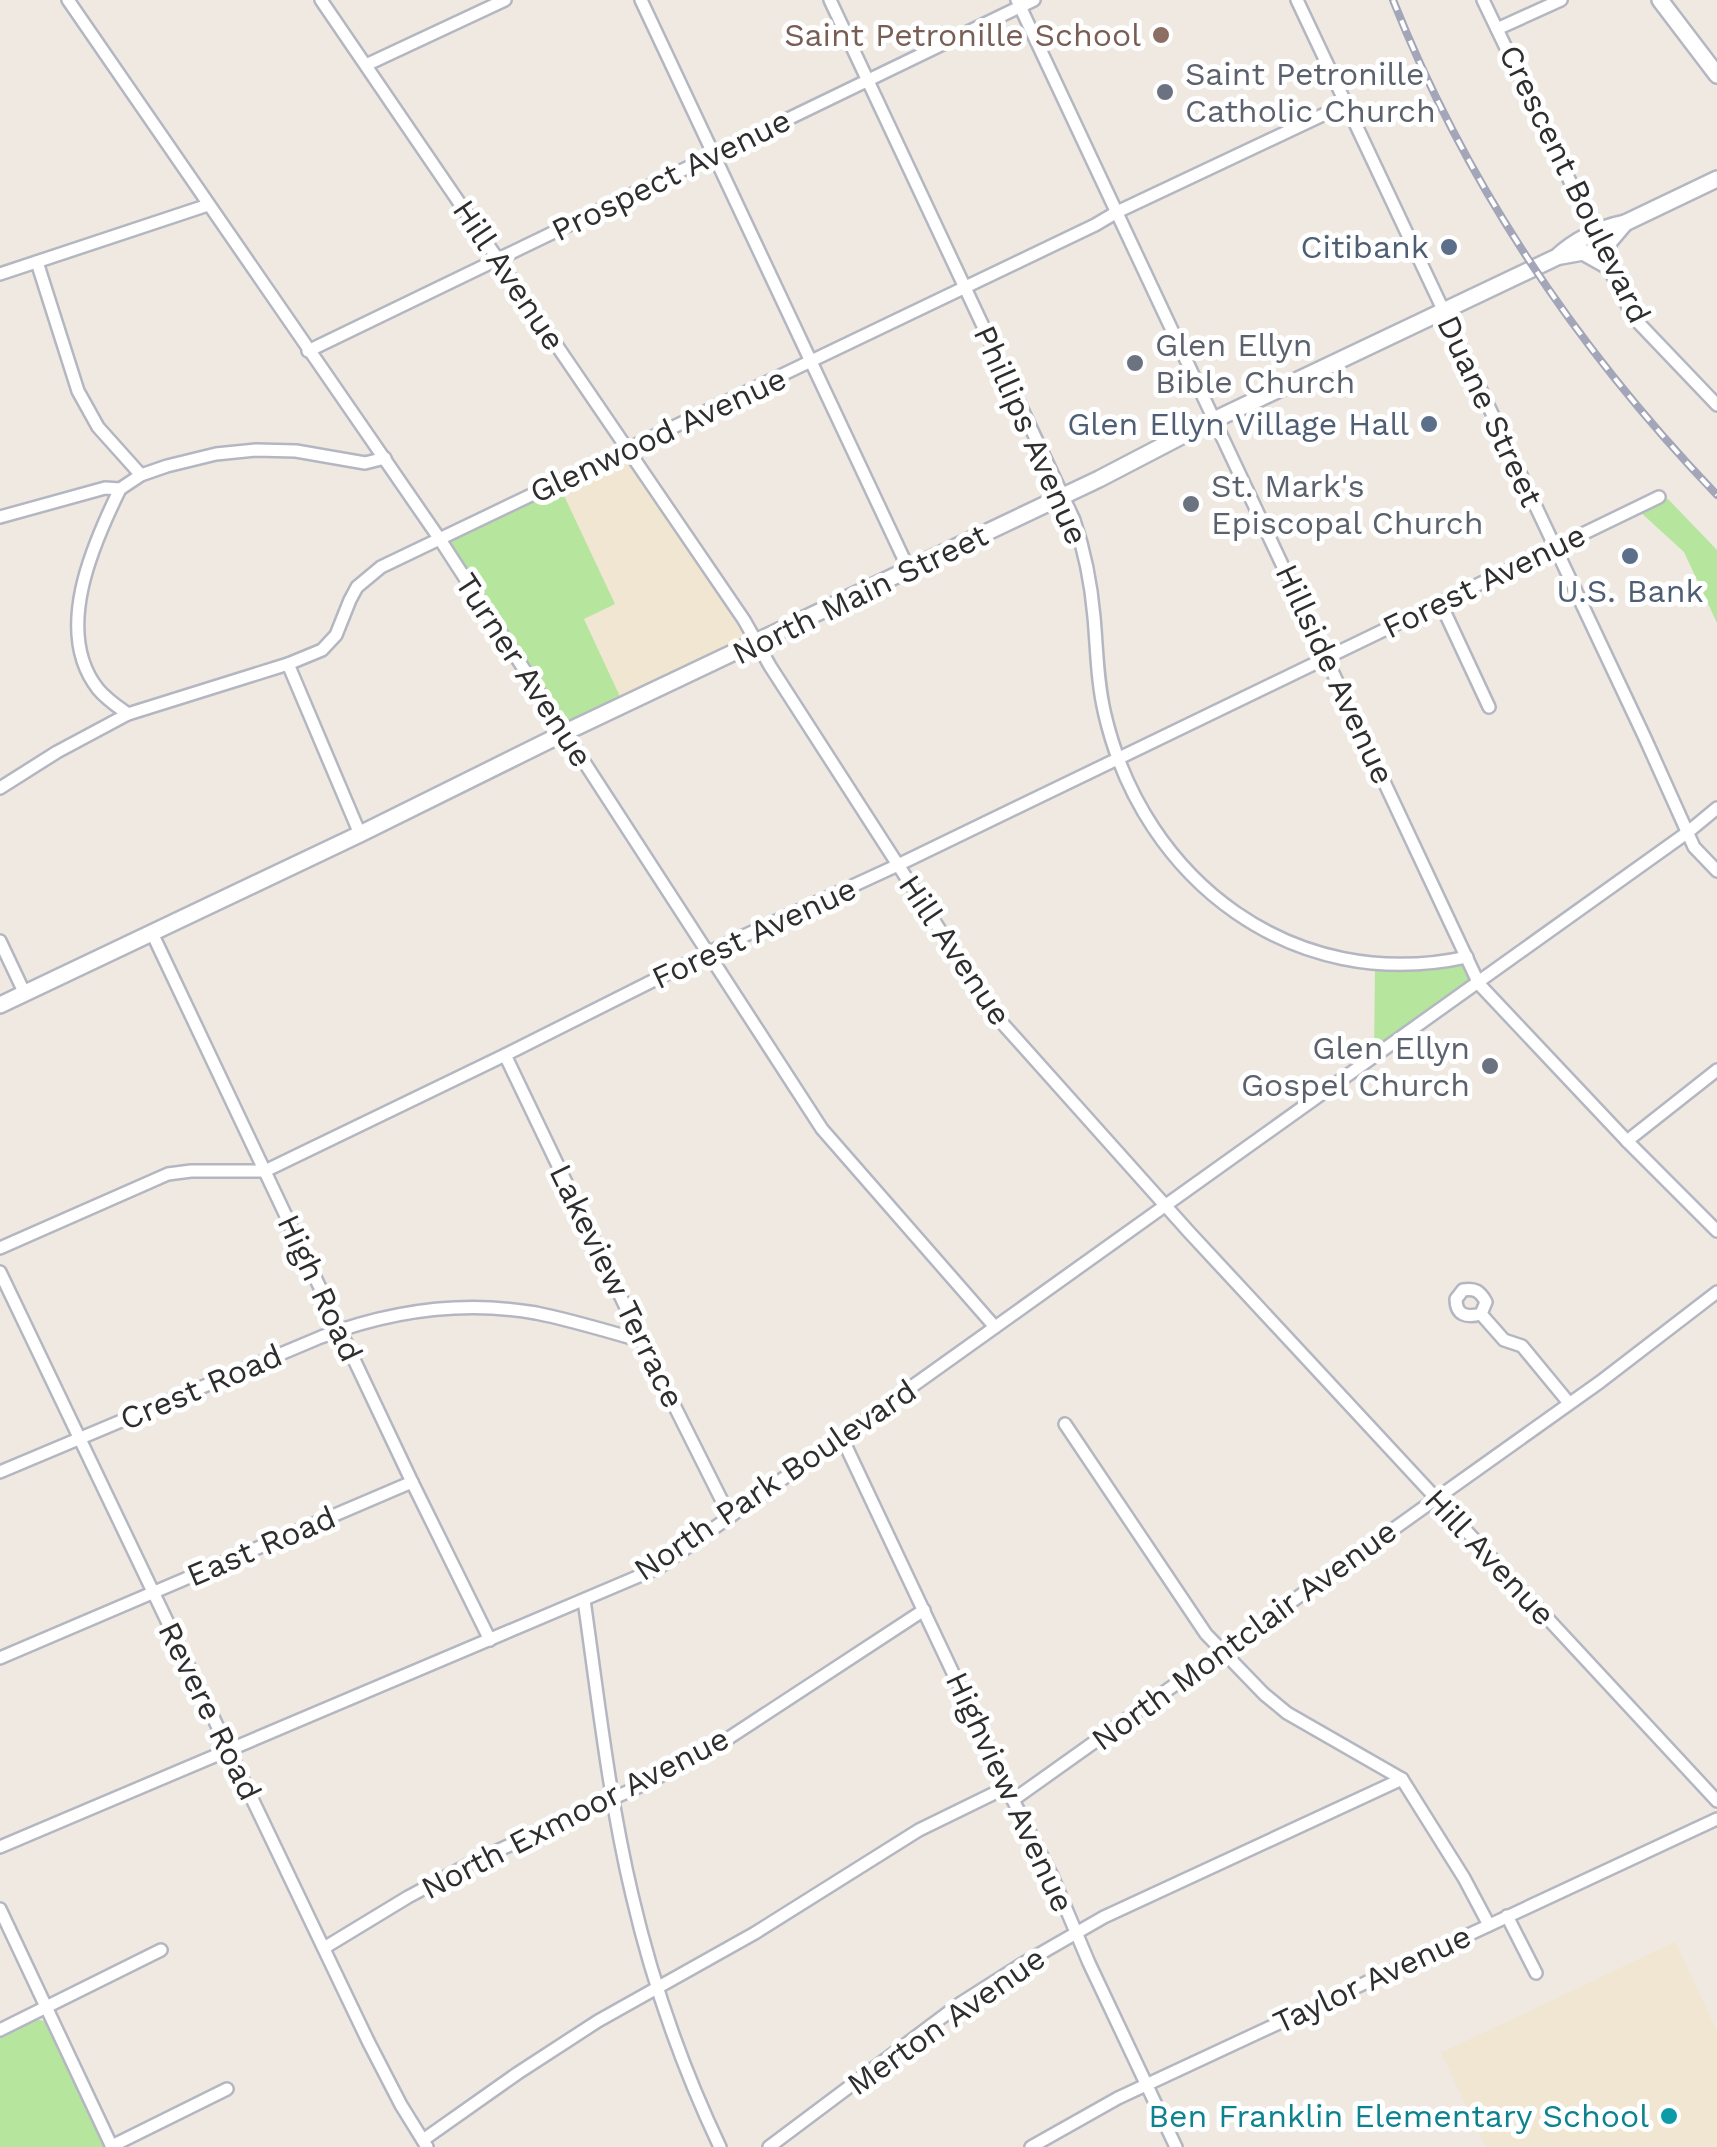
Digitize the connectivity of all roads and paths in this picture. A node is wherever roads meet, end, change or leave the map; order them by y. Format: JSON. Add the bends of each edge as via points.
{"nodes":[{"id":1,"x":68,"y":0,"type":"edge"},
{"id":2,"x":321,"y":0,"type":"edge"},
{"id":3,"x":506,"y":0,"type":"edge"},
{"id":4,"x":641,"y":0,"type":"edge"},
{"id":5,"x":830,"y":0,"type":"edge"},
{"id":6,"x":1034,"y":0,"type":"edge"},
{"id":7,"x":1297,"y":0,"type":"edge"},
{"id":8,"x":1484,"y":0,"type":"edge"},
{"id":9,"x":1561,"y":0,"type":"edge"},
{"id":10,"x":1660,"y":0,"type":"edge"},
{"id":11,"x":1018,"y":3,"type":"edge"},
{"id":12,"x":1498,"y":29,"type":"junction"},
{"id":13,"x":366,"y":65,"type":"junction"},
{"id":14,"x":1717,"y":75,"type":"edge"},
{"id":15,"x":868,"y":80,"type":"junction"},
{"id":16,"x":1346,"y":104,"type":"junction"},
{"id":17,"x":714,"y":155,"type":"junction"},
{"id":18,"x":1717,"y":180,"type":"edge"},
{"id":19,"x":208,"y":205,"type":"junction"},
{"id":20,"x":1117,"y":212,"type":"junction"},
{"id":21,"x":1625,"y":223,"type":"junction"},
{"id":22,"x":1592,"y":234,"type":"junction"},
{"id":23,"x":1557,"y":257,"type":"junction"},
{"id":24,"x":498,"y":259,"type":"junction"},
{"id":25,"x":36,"y":262,"type":"junction"},
{"id":26,"x":1608,"y":266,"type":"junction"},
{"id":27,"x":0,"y":274,"type":"edge"},
{"id":28,"x":965,"y":288,"type":"junction"},
{"id":29,"x":1444,"y":311,"type":"junction"},
{"id":30,"x":308,"y":351,"type":"junction"},
{"id":31,"x":811,"y":362,"type":"junction"},
{"id":32,"x":1717,"y":405,"type":"edge"},
{"id":33,"x":1215,"y":420,"type":"junction"},
{"id":34,"x":628,"y":450,"type":"junction"},
{"id":35,"x":385,"y":458,"type":"junction"},
{"id":36,"x":142,"y":475,"type":"junction"},
{"id":37,"x":120,"y":488,"type":"junction"},
{"id":38,"x":1063,"y":496,"type":"junction"},
{"id":39,"x":1659,"y":497,"type":"dead end"},
{"id":40,"x":0,"y":517,"type":"edge"},
{"id":41,"x":439,"y":538,"type":"junction"},
{"id":42,"x":1554,"y":547,"type":"junction"},
{"id":43,"x":910,"y":570,"type":"junction"},
{"id":44,"x":1440,"y":602,"type":"junction"},
{"id":45,"x":757,"y":643,"type":"junction"},
{"id":46,"x":1327,"y":657,"type":"junction"},
{"id":47,"x":288,"y":664,"type":"junction"},
{"id":48,"x":1490,"y":707,"type":"dead end"},
{"id":49,"x":128,"y":714,"type":"junction"},
{"id":50,"x":566,"y":732,"type":"junction"},
{"id":51,"x":1117,"y":759,"type":"junction"},
{"id":52,"x":0,"y":788,"type":"edge"},
{"id":53,"x":1717,"y":808,"type":"edge"},
{"id":54,"x":1688,"y":832,"type":"junction"},
{"id":55,"x":360,"y":834,"type":"junction"},
{"id":56,"x":898,"y":865,"type":"junction"},
{"id":57,"x":1717,"y":871,"type":"edge"},
{"id":58,"x":152,"y":933,"type":"junction"},
{"id":59,"x":0,"y":941,"type":"edge"},
{"id":60,"x":709,"y":953,"type":"junction"},
{"id":61,"x":1467,"y":957,"type":"junction"},
{"id":62,"x":1478,"y":984,"type":"junction"},
{"id":63,"x":25,"y":994,"type":"junction"},
{"id":64,"x":0,"y":1005,"type":"edge"},
{"id":65,"x":506,"y":1054,"type":"junction"},
{"id":66,"x":1717,"y":1070,"type":"edge"},
{"id":67,"x":1627,"y":1140,"type":"junction"},
{"id":68,"x":265,"y":1171,"type":"junction"},
{"id":69,"x":1167,"y":1205,"type":"junction"},
{"id":70,"x":1717,"y":1231,"type":"edge"},
{"id":71,"x":0,"y":1248,"type":"edge"},
{"id":72,"x":0,"y":1272,"type":"edge"},
{"id":73,"x":1717,"y":1292,"type":"edge"},
{"id":74,"x":1481,"y":1314,"type":"dead end"},
{"id":75,"x":995,"y":1327,"type":"junction"},
{"id":76,"x":340,"y":1330,"type":"junction"},
{"id":77,"x":642,"y":1341,"type":"junction"},
{"id":78,"x":1569,"y":1404,"type":"junction"},
{"id":79,"x":1065,"y":1424,"type":"dead end"},
{"id":80,"x":79,"y":1438,"type":"junction"},
{"id":81,"x":842,"y":1438,"type":"junction"},
{"id":82,"x":0,"y":1472,"type":"edge"},
{"id":83,"x":412,"y":1482,"type":"junction"},
{"id":84,"x":1436,"y":1498,"type":"junction"},
{"id":85,"x":730,"y":1517,"type":"junction"},
{"id":86,"x":152,"y":1593,"type":"junction"},
{"id":87,"x":584,"y":1600,"type":"junction"},
{"id":88,"x":924,"y":1610,"type":"junction"},
{"id":89,"x":490,"y":1640,"type":"junction"},
{"id":90,"x":1222,"y":1651,"type":"junction"},
{"id":91,"x":0,"y":1658,"type":"edge"},
{"id":92,"x":230,"y":1750,"type":"junction"},
{"id":93,"x":1402,"y":1779,"type":"junction"},
{"id":94,"x":1007,"y":1786,"type":"junction"},
{"id":95,"x":613,"y":1797,"type":"junction"},
{"id":96,"x":1014,"y":1800,"type":"junction"},
{"id":97,"x":1717,"y":1801,"type":"edge"},
{"id":98,"x":1717,"y":1819,"type":"edge"},
{"id":99,"x":0,"y":1847,"type":"edge"},
{"id":100,"x":0,"y":1909,"type":"edge"},
{"id":101,"x":1507,"y":1916,"type":"junction"},
{"id":102,"x":1490,"y":1925,"type":"junction"},
{"id":103,"x":1077,"y":1932,"type":"junction"},
{"id":104,"x":324,"y":1948,"type":"junction"},
{"id":105,"x":161,"y":1950,"type":"dead end"},
{"id":106,"x":1536,"y":1974,"type":"dead end"},
{"id":107,"x":656,"y":1988,"type":"junction"},
{"id":108,"x":46,"y":2007,"type":"junction"},
{"id":109,"x":0,"y":2030,"type":"edge"},
{"id":110,"x":1146,"y":2085,"type":"junction"},
{"id":111,"x":227,"y":2088,"type":"dead end"},
{"id":112,"x":425,"y":2144,"type":"edge"},
{"id":113,"x":112,"y":2147,"type":"edge"},
{"id":114,"x":720,"y":2147,"type":"edge"},
{"id":115,"x":769,"y":2147,"type":"edge"},
{"id":116,"x":1031,"y":2147,"type":"edge"},
{"id":117,"x":1176,"y":2147,"type":"edge"}],
"edges":[{"from":1,"to":19,"type":"street","name":"Turner Avenue"},
{"from":2,"to":13,"type":"street","name":"Hill Avenue"},
{"from":3,"to":13,"type":"street"},
{"from":4,"to":17,"type":"street"},
{"from":5,"to":15,"type":"street","name":"Phillips Avenue"},
{"from":6,"to":11,"type":"street","name":"Prospect Avenue"},
{"from":7,"to":16,"type":"street","name":"Duane Street"},
{"from":8,"to":12,"type":"street","name":"Crescent Boulevard"},
{"from":9,"to":12,"type":"street"},
{"from":10,"to":14,"type":"street"},
{"from":11,"to":15,"type":"street","name":"Prospect Avenue"},
{"from":11,"to":20,"type":"street","name":"Hillside Avenue"},
{"from":12,"to":22,"type":"street","name":"Crescent Boulevard"},
{"from":13,"to":24,"type":"street","name":"Hill Avenue"},
{"from":15,"to":17,"type":"street","name":"Prospect Avenue"},
{"from":15,"to":28,"type":"street","name":"Phillips Avenue"},
{"from":16,"to":20,"type":"street","name":"Glenwood Avenue"},
{"from":16,"to":29,"type":"street","name":"Duane Street"},
{"from":17,"to":24,"type":"street","name":"Prospect Avenue"},
{"from":17,"to":31,"type":"street"},
{"from":18,"to":21,"type":"street","name":"North Main Street"},
{"from":19,"to":25,"type":"street"},
{"from":19,"to":30,"type":"street","name":"Turner Avenue"},
{"from":20,"to":28,"type":"street","name":"Glenwood Avenue"},
{"from":20,"to":33,"type":"street","name":"Hillside Avenue"},
{"from":21,"to":22,"type":"street","name":"North Main Street"},
{"from":21,"to":26,"type":"street","via":[[1608,243]]},
{"from":22,"to":23,"type":"street","name":"North Main Street"},
{"from":22,"to":26,"type":"street","name":"Crescent Boulevard"},
{"from":23,"to":26,"type":"street","via":[[1583,252]]},
{"from":23,"to":29,"type":"street","name":"North Main Street"},
{"from":24,"to":30,"type":"street","name":"Prospect Avenue"},
{"from":24,"to":34,"type":"street","name":"Hill Avenue"},
{"from":25,"to":27,"type":"street"},
{"from":25,"to":36,"type":"street","via":[[78,391],[98,428]]},
{"from":26,"to":32,"type":"street","name":"Crescent Boulevard","via":[[1633,317]]},
{"from":28,"to":31,"type":"street","name":"Glenwood Avenue"},
{"from":28,"to":38,"type":"street","name":"Phillips Avenue"},
{"from":29,"to":33,"type":"street","name":"North Main Street"},
{"from":29,"to":42,"type":"street","name":"Duane Street"},
{"from":30,"to":35,"type":"street","name":"Turner Avenue"},
{"from":31,"to":34,"type":"street","name":"Glenwood Avenue"},
{"from":31,"to":43,"type":"street"},
{"from":33,"to":38,"type":"street","name":"North Main Street"},
{"from":33,"to":46,"type":"street","name":"Hillside Avenue"},
{"from":34,"to":41,"type":"street","name":"Glenwood Avenue"},
{"from":34,"to":45,"type":"street","name":"Hill Avenue"},
{"from":35,"to":36,"type":"street","via":[[365,463],[256,450]]},
{"from":35,"to":41,"type":"street","name":"Turner Avenue"},
{"from":36,"to":37,"type":"street"},
{"from":37,"to":40,"type":"street"},
{"from":37,"to":49,"type":"street","via":[[89,559],[78,630],[90,676]]},
{"from":38,"to":43,"type":"street","name":"North Main Street"},
{"from":38,"to":51,"type":"street","name":"Phillips Avenue","via":[[1088,570],[1099,688]]},
{"from":39,"to":42,"type":"street","name":"Forest Avenue"},
{"from":41,"to":47,"type":"street","name":"Glenwood Avenue","via":[[367,577],[336,635],[322,650]]},
{"from":41,"to":50,"type":"street","name":"Turner Avenue"},
{"from":42,"to":44,"type":"street","name":"Forest Avenue"},
{"from":42,"to":54,"type":"street","name":"Duane Street"},
{"from":43,"to":45,"type":"street","name":"North Main Street"},
{"from":44,"to":46,"type":"street","name":"Forest Avenue"},
{"from":44,"to":48,"type":"street"},
{"from":45,"to":50,"type":"street","name":"North Main Street"},
{"from":45,"to":56,"type":"street","name":"Hill Avenue"},
{"from":46,"to":51,"type":"street","name":"Forest Avenue"},
{"from":46,"to":61,"type":"street","name":"Hillside Avenue"},
{"from":47,"to":49,"type":"street","name":"Glenwood Avenue"},
{"from":47,"to":55,"type":"street"},
{"from":49,"to":52,"type":"street","name":"Glenwood Avenue"},
{"from":50,"to":55,"type":"street","name":"North Main Street"},
{"from":50,"to":60,"type":"street","name":"Turner Avenue"},
{"from":51,"to":56,"type":"street","name":"Forest Avenue"},
{"from":51,"to":61,"type":"street","name":"Phillips Avenue","via":[[1170,852],[1208,892],[1256,926],[1296,946],[1353,961],[1434,964]]},
{"from":53,"to":54,"type":"street"},
{"from":54,"to":57,"type":"street","name":"Duane Street"},
{"from":54,"to":62,"type":"street","name":"North Park Boulevard"},
{"from":55,"to":58,"type":"street","name":"North Main Street"},
{"from":56,"to":60,"type":"street","name":"Forest Avenue"},
{"from":56,"to":69,"type":"street","name":"Hill Avenue","via":[[994,1014]]},
{"from":58,"to":63,"type":"street","name":"North Main Street"},
{"from":58,"to":68,"type":"street","name":"High Road"},
{"from":59,"to":63,"type":"street"},
{"from":60,"to":65,"type":"street","name":"Forest Avenue"},
{"from":60,"to":75,"type":"street","name":"Turner Avenue","via":[[822,1129]]},
{"from":61,"to":62,"type":"street","name":"Hillside Avenue"},
{"from":62,"to":67,"type":"street","name":"Hillside Avenue"},
{"from":62,"to":69,"type":"street","name":"North Park Boulevard"},
{"from":63,"to":64,"type":"street","name":"North Main Street"},
{"from":65,"to":68,"type":"street","name":"Forest Avenue"},
{"from":65,"to":77,"type":"street","name":"Lakeview Terrace"},
{"from":66,"to":67,"type":"street"},
{"from":67,"to":70,"type":"street","name":"Hillside Avenue"},
{"from":68,"to":71,"type":"street","name":"Forest Avenue","via":[[168,1174]]},
{"from":68,"to":76,"type":"street","name":"High Road"},
{"from":69,"to":75,"type":"street","name":"North Park Boulevard"},
{"from":69,"to":84,"type":"street","name":"Hill Avenue"},
{"from":72,"to":80,"type":"street","name":"Revere Road"},
{"from":73,"to":78,"type":"street","name":"North Montclair Avenue"},
{"from":74,"to":78,"type":"street","via":[[1504,1340],[1522,1346]]},
{"from":75,"to":81,"type":"street","name":"North Park Boulevard"},
{"from":76,"to":77,"type":"street","name":"Crest Road","via":[[412,1311],[472,1307],[536,1313]]},
{"from":76,"to":80,"type":"street","name":"Crest Road"},
{"from":76,"to":83,"type":"street","name":"High Road"},
{"from":77,"to":85,"type":"street","name":"Lakeview Terrace"},
{"from":78,"to":84,"type":"street","name":"North Montclair Avenue"},
{"from":79,"to":90,"type":"street"},
{"from":80,"to":82,"type":"street","name":"Crest Road"},
{"from":80,"to":86,"type":"street","name":"Revere Road"},
{"from":81,"to":85,"type":"street","name":"North Park Boulevard"},
{"from":81,"to":88,"type":"street","name":"Highview Avenue"},
{"from":83,"to":86,"type":"street","name":"East Road"},
{"from":83,"to":89,"type":"street","name":"High Road"},
{"from":84,"to":90,"type":"street","name":"North Montclair Avenue"},
{"from":84,"to":97,"type":"street","name":"Hill Avenue"},
{"from":85,"to":87,"type":"street","name":"North Park Boulevard","via":[[658,1568]]},
{"from":86,"to":91,"type":"street","name":"East Road"},
{"from":86,"to":92,"type":"street","name":"Revere Road"},
{"from":87,"to":89,"type":"street","name":"North Park Boulevard"},
{"from":87,"to":95,"type":"street"},
{"from":88,"to":94,"type":"street","name":"Highview Avenue"},
{"from":88,"to":95,"type":"street","name":"North Exmoor Avenue","via":[[715,1746]]},
{"from":89,"to":92,"type":"street","name":"North Park Boulevard"},
{"from":90,"to":93,"type":"street","via":[[1287,1713]]},
{"from":90,"to":96,"type":"street","name":"North Montclair Avenue"},
{"from":92,"to":99,"type":"street","name":"North Park Boulevard"},
{"from":92,"to":104,"type":"street","name":"Revere Road"},
{"from":93,"to":102,"type":"street"},
{"from":93,"to":103,"type":"street","name":"Merton Avenue"},
{"from":94,"to":96,"type":"street","name":"Highview Avenue"},
{"from":94,"to":107,"type":"street","via":[[919,1830]]},
{"from":95,"to":104,"type":"street","name":"North Exmoor Avenue","via":[[460,1869]]},
{"from":95,"to":107,"type":"street"},
{"from":96,"to":103,"type":"street","name":"Highview Avenue"},
{"from":98,"to":101,"type":"street","name":"Taylor Avenue"},
{"from":100,"to":108,"type":"street"},
{"from":101,"to":102,"type":"street","name":"Taylor Avenue"},
{"from":101,"to":106,"type":"street"},
{"from":102,"to":110,"type":"street","name":"Taylor Avenue"},
{"from":103,"to":110,"type":"street","name":"Highview Avenue"},
{"from":103,"to":115,"type":"street","name":"Merton Avenue","via":[[960,2004]]},
{"from":104,"to":112,"type":"street","name":"Revere Road"},
{"from":105,"to":108,"type":"street"},
{"from":107,"to":112,"type":"street","via":[[542,2057]]},
{"from":107,"to":114,"type":"street"},
{"from":108,"to":109,"type":"street"},
{"from":108,"to":113,"type":"street"},
{"from":110,"to":116,"type":"street","name":"Taylor Avenue"},
{"from":110,"to":117,"type":"street","name":"Highview Avenue"},
{"from":111,"to":113,"type":"street"}]}
